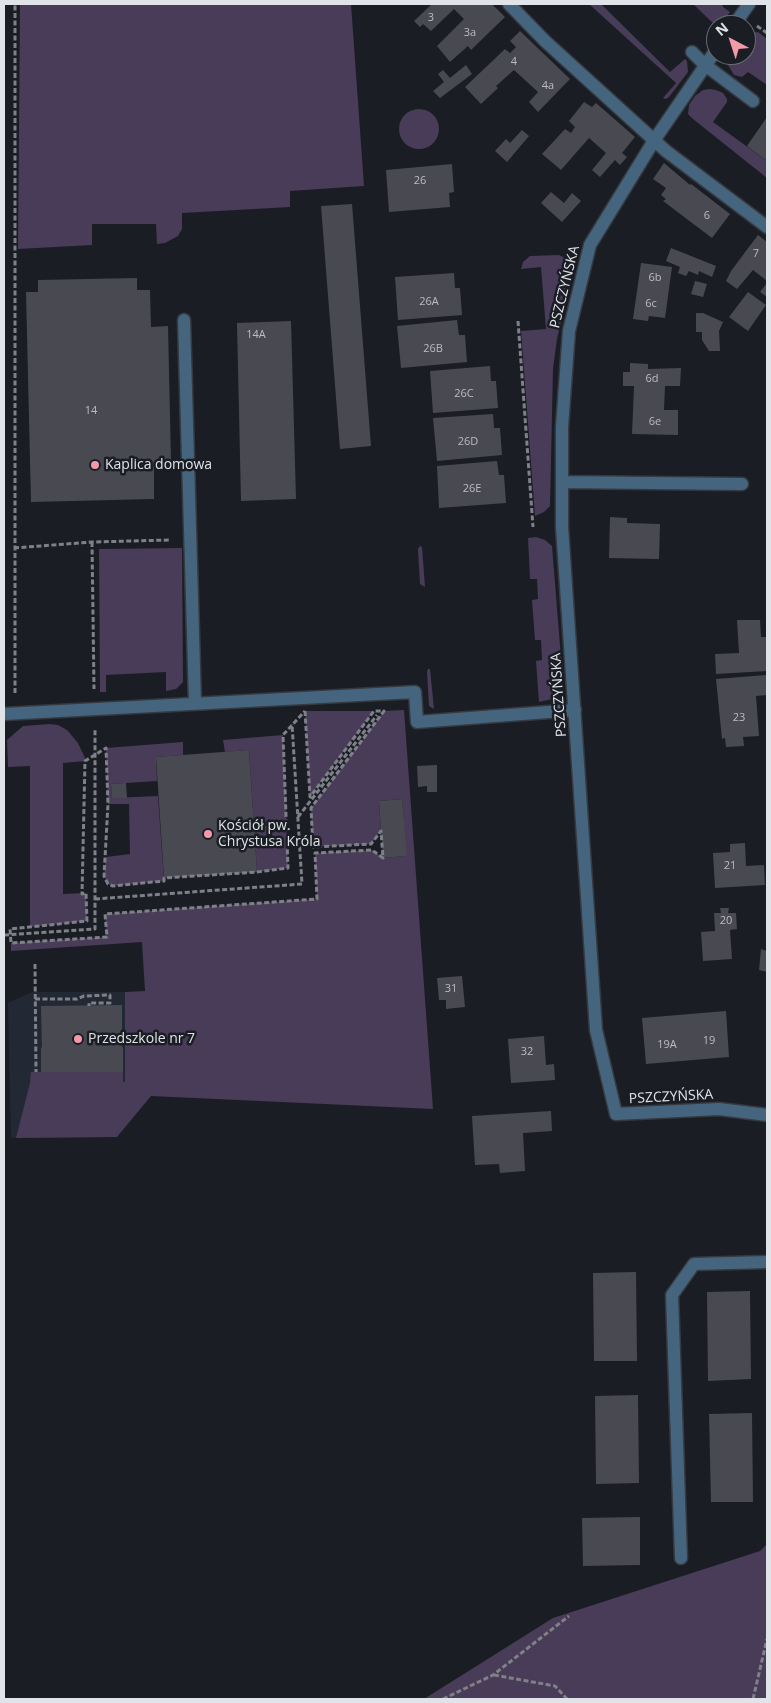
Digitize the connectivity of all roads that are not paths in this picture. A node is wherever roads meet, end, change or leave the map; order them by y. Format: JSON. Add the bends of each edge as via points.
{"nodes":[{"id":1,"x":509,"y":4,"type":"edge"},
{"id":2,"x":749,"y":4,"type":"edge"},
{"id":3,"x":741,"y":15,"type":"edge"},
{"id":4,"x":692,"y":52,"type":"dead end"},
{"id":5,"x":705,"y":65,"type":"junction"},
{"id":6,"x":753,"y":101,"type":"dead end"},
{"id":7,"x":654,"y":140,"type":"junction"},
{"id":8,"x":767,"y":227,"type":"edge"},
{"id":9,"x":184,"y":320,"type":"dead end"},
{"id":10,"x":562,"y":482,"type":"junction"},
{"id":11,"x":742,"y":484,"type":"dead end"},
{"id":12,"x":195,"y":703,"type":"junction"},
{"id":13,"x":575,"y":710,"type":"junction"},
{"id":14,"x":9,"y":713,"type":"edge"},
{"id":15,"x":767,"y":1115,"type":"edge"},
{"id":16,"x":767,"y":1262,"type":"edge"},
{"id":17,"x":681,"y":1558,"type":"dead end"}],
"edges":[{"from":1,"to":7,"type":"street"},
{"from":2,"to":3,"type":"street"},
{"from":4,"to":5,"type":"street"},
{"from":5,"to":6,"type":"street"},
{"from":5,"to":7,"type":"street","name":"PSZCZYŃSKA"},
{"from":7,"to":8,"type":"street"},
{"from":7,"to":10,"type":"street","name":"PSZCZYŃSKA","via":[[590,244],[568,331]]},
{"from":9,"to":12,"type":"street"},
{"from":10,"to":11,"type":"street"},
{"from":10,"to":13,"type":"street","name":"PSZCZYŃSKA","via":[[562,527]]},
{"from":12,"to":13,"type":"street","via":[[415,692],[417,722]]},
{"from":12,"to":14,"type":"street"},
{"from":13,"to":15,"type":"street","name":"PSZCZYŃSKA","via":[[596,1030],[616,1114],[719,1109]]},
{"from":16,"to":17,"type":"street","via":[[694,1264],[672,1295]]}]}
